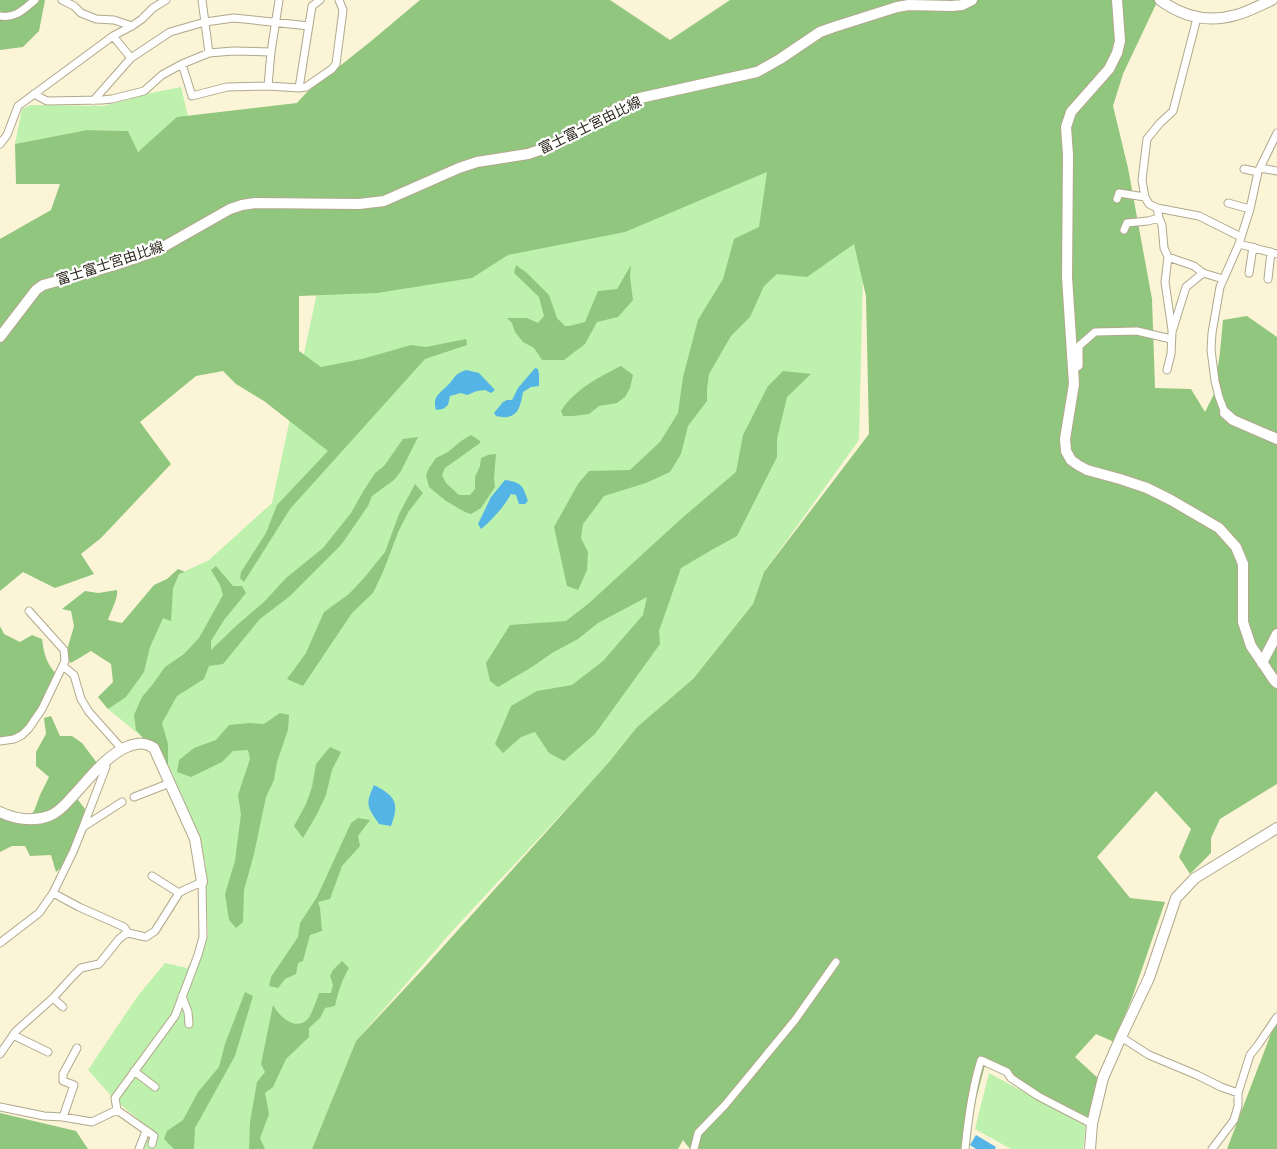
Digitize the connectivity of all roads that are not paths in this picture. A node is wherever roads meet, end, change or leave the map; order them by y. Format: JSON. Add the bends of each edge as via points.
{"nodes":[{"id":1,"x":35,"y":0,"type":"edge"},
{"id":2,"x":62,"y":0,"type":"edge"},
{"id":3,"x":166,"y":0,"type":"edge"},
{"id":4,"x":202,"y":0,"type":"edge"},
{"id":5,"x":280,"y":0,"type":"edge"},
{"id":6,"x":320,"y":0,"type":"edge"},
{"id":7,"x":339,"y":0,"type":"edge"},
{"id":8,"x":972,"y":0,"type":"edge"},
{"id":9,"x":1116,"y":0,"type":"edge"},
{"id":10,"x":1162,"y":0,"type":"edge"},
{"id":11,"x":1272,"y":0,"type":"edge"},
{"id":12,"x":0,"y":16,"type":"edge"},
{"id":13,"x":1198,"y":18,"type":"junction"},
{"id":14,"x":205,"y":22,"type":"junction"},
{"id":15,"x":276,"y":23,"type":"junction"},
{"id":16,"x":132,"y":26,"type":"junction"},
{"id":17,"x":308,"y":26,"type":"junction"},
{"id":18,"x":113,"y":36,"type":"junction"},
{"id":19,"x":271,"y":52,"type":"junction"},
{"id":20,"x":209,"y":53,"type":"junction"},
{"id":21,"x":131,"y":58,"type":"junction"},
{"id":22,"x":182,"y":64,"type":"junction"},
{"id":23,"x":268,"y":86,"type":"junction"},
{"id":24,"x":299,"y":88,"type":"junction"},
{"id":25,"x":34,"y":94,"type":"junction"},
{"id":26,"x":93,"y":100,"type":"junction"},
{"id":27,"x":1277,"y":133,"type":"edge"},
{"id":28,"x":0,"y":144,"type":"edge"},
{"id":29,"x":1244,"y":169,"type":"dead end"},
{"id":30,"x":1259,"y":170,"type":"junction"},
{"id":31,"x":1277,"y":171,"type":"edge"},
{"id":32,"x":1146,"y":197,"type":"junction"},
{"id":33,"x":1117,"y":198,"type":"dead end"},
{"id":34,"x":1228,"y":203,"type":"dead end"},
{"id":35,"x":1157,"y":208,"type":"junction"},
{"id":36,"x":1250,"y":209,"type":"junction"},
{"id":37,"x":1159,"y":218,"type":"junction"},
{"id":38,"x":1124,"y":230,"type":"dead end"},
{"id":39,"x":1240,"y":240,"type":"junction"},
{"id":40,"x":1253,"y":247,"type":"junction"},
{"id":41,"x":1274,"y":253,"type":"edge"},
{"id":42,"x":1168,"y":257,"type":"junction"},
{"id":43,"x":1203,"y":272,"type":"junction"},
{"id":44,"x":1249,"y":273,"type":"dead end"},
{"id":45,"x":1223,"y":279,"type":"junction"},
{"id":46,"x":1268,"y":279,"type":"dead end"},
{"id":47,"x":1171,"y":335,"type":"junction"},
{"id":48,"x":0,"y":337,"type":"edge"},
{"id":49,"x":1074,"y":369,"type":"junction"},
{"id":50,"x":1167,"y":370,"type":"dead end"},
{"id":51,"x":1225,"y":413,"type":"joint"},
{"id":52,"x":1277,"y":439,"type":"edge"},
{"id":53,"x":29,"y":611,"type":"dead end"},
{"id":54,"x":1277,"y":634,"type":"edge"},
{"id":55,"x":1262,"y":663,"type":"junction"},
{"id":56,"x":63,"y":666,"type":"junction"},
{"id":57,"x":1277,"y":683,"type":"edge"},
{"id":58,"x":0,"y":741,"type":"edge"},
{"id":59,"x":122,"y":749,"type":"junction"},
{"id":60,"x":105,"y":762,"type":"junction"},
{"id":61,"x":170,"y":783,"type":"junction"},
{"id":62,"x":134,"y":797,"type":"dead end"},
{"id":63,"x":122,"y":802,"type":"dead end"},
{"id":64,"x":0,"y":812,"type":"edge"},
{"id":65,"x":83,"y":827,"type":"junction"},
{"id":66,"x":1277,"y":828,"type":"edge"},
{"id":67,"x":152,"y":876,"type":"dead end"},
{"id":68,"x":202,"y":882,"type":"junction"},
{"id":69,"x":53,"y":893,"type":"junction"},
{"id":70,"x":180,"y":893,"type":"junction"},
{"id":71,"x":128,"y":933,"type":"junction"},
{"id":72,"x":0,"y":944,"type":"edge"},
{"id":73,"x":836,"y":962,"type":"dead end"},
{"id":74,"x":182,"y":996,"type":"junction"},
{"id":75,"x":53,"y":998,"type":"junction"},
{"id":76,"x":63,"y":1007,"type":"dead end"},
{"id":77,"x":1277,"y":1017,"type":"edge"},
{"id":78,"x":188,"y":1024,"type":"dead end"},
{"id":79,"x":13,"y":1035,"type":"junction"},
{"id":80,"x":1121,"y":1037,"type":"junction"},
{"id":81,"x":76,"y":1048,"type":"dead end"},
{"id":82,"x":48,"y":1052,"type":"dead end"},
{"id":83,"x":0,"y":1054,"type":"edge"},
{"id":84,"x":134,"y":1071,"type":"junction"},
{"id":85,"x":155,"y":1087,"type":"dead end"},
{"id":86,"x":1238,"y":1093,"type":"junction"},
{"id":87,"x":0,"y":1107,"type":"edge"},
{"id":88,"x":117,"y":1110,"type":"junction"},
{"id":89,"x":63,"y":1116,"type":"junction"},
{"id":90,"x":1092,"y":1124,"type":"junction"},
{"id":91,"x":146,"y":1131,"type":"junction"},
{"id":92,"x":152,"y":1144,"type":"dead end"},
{"id":93,"x":139,"y":1149,"type":"edge"},
{"id":94,"x":694,"y":1149,"type":"edge"},
{"id":95,"x":965,"y":1149,"type":"edge"},
{"id":96,"x":1090,"y":1149,"type":"edge"},
{"id":97,"x":1212,"y":1149,"type":"edge"}],
"edges":[{"from":1,"to":12,"type":"street","via":[[21,12]]},
{"from":2,"to":16,"type":"street","via":[[96,19]]},
{"from":3,"to":16,"type":"street"},
{"from":4,"to":14,"type":"street"},
{"from":5,"to":15,"type":"street"},
{"from":6,"to":17,"type":"street","via":[[312,6]]},
{"from":7,"to":24,"type":"street","via":[[343,10],[336,64],[306,87]]},
{"from":8,"to":48,"type":"street","name":"富士富士宮由比線","via":[[952,6],[897,7],[820,32],[757,72],[640,98],[552,146],[528,154],[477,162],[384,201],[359,204],[255,203],[230,209],[156,251],[43,285]]},
{"from":9,"to":49,"type":"street","via":[[1120,41],[1117,53],[1109,69],[1071,112],[1066,127],[1067,277]]},
{"from":10,"to":13,"type":"street","via":[[1179,12]]},
{"from":11,"to":13,"type":"street","via":[[1236,15]]},
{"from":13,"to":32,"type":"street","via":[[1173,111],[1147,139],[1142,180]]},
{"from":14,"to":15,"type":"street","via":[[234,18]]},
{"from":14,"to":20,"type":"street"},
{"from":14,"to":21,"type":"street","via":[[170,32]]},
{"from":15,"to":17,"type":"street"},
{"from":15,"to":19,"type":"street"},
{"from":16,"to":18,"type":"street"},
{"from":17,"to":24,"type":"street"},
{"from":18,"to":21,"type":"street"},
{"from":18,"to":25,"type":"street"},
{"from":19,"to":20,"type":"street"},
{"from":19,"to":23,"type":"street"},
{"from":20,"to":22,"type":"street"},
{"from":21,"to":26,"type":"street"},
{"from":22,"to":23,"type":"street","via":[[192,96],[227,87]]},
{"from":22,"to":26,"type":"street","via":[[162,75],[144,91]]},
{"from":23,"to":24,"type":"street"},
{"from":25,"to":26,"type":"street","via":[[47,101]]},
{"from":25,"to":28,"type":"street","via":[[18,106]]},
{"from":27,"to":30,"type":"street"},
{"from":29,"to":30,"type":"street"},
{"from":30,"to":31,"type":"street"},
{"from":30,"to":36,"type":"street"},
{"from":32,"to":33,"type":"street","via":[[1118,193]]},
{"from":32,"to":35,"type":"street","via":[[1149,204]]},
{"from":34,"to":36,"type":"street"},
{"from":35,"to":37,"type":"street"},
{"from":35,"to":39,"type":"street","via":[[1199,216]]},
{"from":36,"to":39,"type":"street"},
{"from":37,"to":38,"type":"street","via":[[1127,223]]},
{"from":37,"to":42,"type":"street"},
{"from":39,"to":40,"type":"street"},
{"from":39,"to":45,"type":"street"},
{"from":40,"to":41,"type":"street"},
{"from":40,"to":44,"type":"street"},
{"from":41,"to":46,"type":"street"},
{"from":42,"to":43,"type":"street"},
{"from":42,"to":47,"type":"street","via":[[1166,282]]},
{"from":43,"to":45,"type":"street"},
{"from":43,"to":47,"type":"street","via":[[1186,287]]},
{"from":45,"to":51,"type":"street","via":[[1211,350],[1215,381]]},
{"from":47,"to":49,"type":"street","via":[[1137,331],[1095,332],[1079,346],[1079,366]]},
{"from":47,"to":50,"type":"street"},
{"from":49,"to":55,"type":"street","via":[[1065,439],[1071,460],[1087,470],[1147,488],[1219,528],[1236,547],[1243,564],[1243,622],[1251,646]]},
{"from":51,"to":52,"type":"street","via":[[1233,420]]},
{"from":53,"to":56,"type":"street","via":[[64,650]]},
{"from":54,"to":55,"type":"street"},
{"from":55,"to":57,"type":"street"},
{"from":56,"to":58,"type":"street","via":[[29,728],[14,739]]},
{"from":56,"to":59,"type":"street","via":[[74,675],[81,699],[89,712]]},
{"from":59,"to":60,"type":"street"},
{"from":59,"to":61,"type":"street","via":[[142,742],[154,748]]},
{"from":60,"to":64,"type":"street","via":[[65,805],[49,816],[32,819]]},
{"from":60,"to":65,"type":"street","via":[[106,767]]},
{"from":61,"to":62,"type":"street"},
{"from":61,"to":68,"type":"street","via":[[195,839]]},
{"from":63,"to":65,"type":"street"},
{"from":65,"to":69,"type":"street"},
{"from":66,"to":80,"type":"street","via":[[1195,878],[1176,898],[1148,978]]},
{"from":67,"to":70,"type":"street"},
{"from":68,"to":70,"type":"street"},
{"from":68,"to":74,"type":"street","via":[[203,938]]},
{"from":69,"to":71,"type":"street","via":[[124,927]]},
{"from":69,"to":72,"type":"street","via":[[39,913]]},
{"from":70,"to":71,"type":"street","via":[[155,931],[146,937]]},
{"from":71,"to":75,"type":"street","via":[[118,939],[99,964],[81,968]]},
{"from":73,"to":94,"type":"street","via":[[795,1020],[698,1134]]},
{"from":74,"to":78,"type":"street","via":[[188,1012]]},
{"from":74,"to":84,"type":"street","via":[[175,1016]]},
{"from":75,"to":76,"type":"street"},
{"from":75,"to":79,"type":"street"},
{"from":77,"to":86,"type":"street","via":[[1250,1055]]},
{"from":79,"to":82,"type":"street"},
{"from":79,"to":83,"type":"street"},
{"from":80,"to":86,"type":"street","via":[[1148,1054]]},
{"from":80,"to":90,"type":"street","via":[[1103,1078]]},
{"from":81,"to":89,"type":"street","via":[[64,1074],[63,1081],[74,1086]]},
{"from":84,"to":85,"type":"street"},
{"from":84,"to":88,"type":"street","via":[[115,1098]]},
{"from":86,"to":97,"type":"street","via":[[1234,1120]]},
{"from":87,"to":89,"type":"street","via":[[44,1116]]},
{"from":88,"to":89,"type":"street","via":[[92,1122]]},
{"from":88,"to":91,"type":"street"},
{"from":90,"to":95,"type":"street","via":[[1038,1096],[1007,1072],[981,1060]]},
{"from":90,"to":96,"type":"street"},
{"from":91,"to":92,"type":"street","via":[[154,1136]]},
{"from":91,"to":93,"type":"street"}]}
